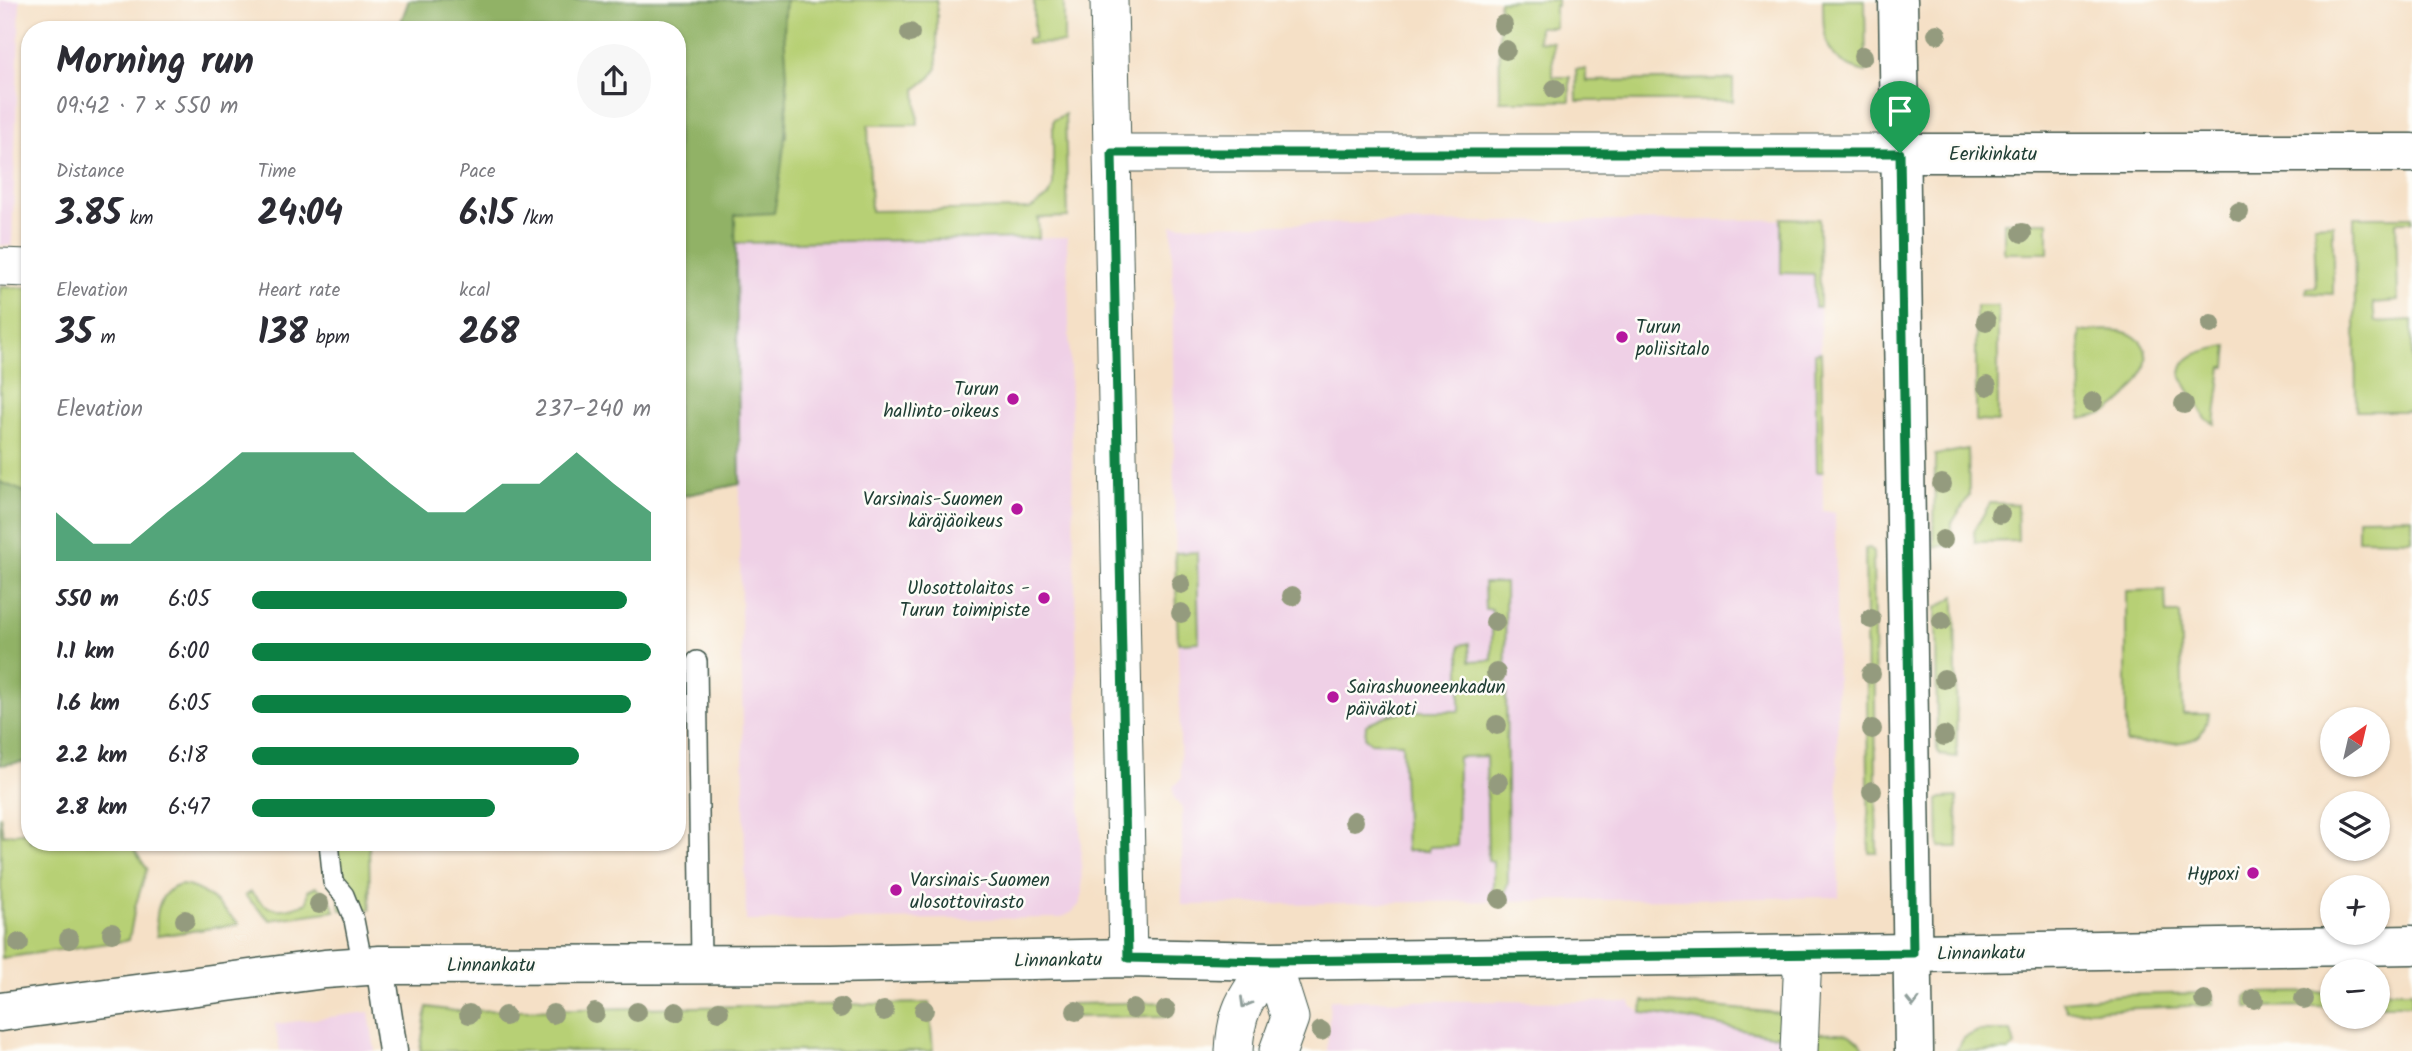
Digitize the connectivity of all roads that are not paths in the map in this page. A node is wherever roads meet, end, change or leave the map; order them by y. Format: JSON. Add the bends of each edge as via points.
{"nodes":[{"id":1,"x":1109,"y":0,"type":"edge"},
{"id":2,"x":1898,"y":0,"type":"edge"},
{"id":3,"x":1112,"y":153,"type":"junction"},
{"id":4,"x":1900,"y":153,"type":"junction"},
{"id":5,"x":2412,"y":153,"type":"edge"},
{"id":6,"x":697,"y":661,"type":"dead end"},
{"id":7,"x":330,"y":851,"type":"edge"},
{"id":8,"x":2412,"y":944,"type":"edge"},
{"id":9,"x":1913,"y":953,"type":"junction"},
{"id":10,"x":1803,"y":954,"type":"junction"},
{"id":11,"x":1128,"y":958,"type":"junction"},
{"id":12,"x":1272,"y":961,"type":"junction"},
{"id":13,"x":701,"y":963,"type":"junction"},
{"id":14,"x":372,"y":966,"type":"junction"},
{"id":15,"x":0,"y":1012,"type":"edge"},
{"id":16,"x":393,"y":1051,"type":"edge"},
{"id":17,"x":1234,"y":1051,"type":"edge"},
{"id":18,"x":1278,"y":1051,"type":"edge"},
{"id":19,"x":1799,"y":1051,"type":"edge"},
{"id":20,"x":1914,"y":1051,"type":"edge"}],
"edges":[{"from":1,"to":3,"type":"street"},
{"from":2,"to":4,"type":"street"},
{"from":3,"to":4,"type":"street","name":"Eerikinkatu"},
{"from":3,"to":11,"type":"street"},
{"from":4,"to":5,"type":"street","name":"Eerikinkatu"},
{"from":4,"to":9,"type":"street"},
{"from":6,"to":13,"type":"lane"},
{"from":7,"to":14,"type":"lane","via":[[333,882],[344,895]]},
{"from":8,"to":9,"type":"street","name":"Linnankatu"},
{"from":9,"to":10,"type":"street","name":"Linnankatu"},
{"from":9,"to":20,"type":"street","one_way":true},
{"from":10,"to":12,"type":"street","name":"Linnankatu"},
{"from":10,"to":19,"type":"street"},
{"from":11,"to":12,"type":"street","name":"Linnankatu"},
{"from":11,"to":13,"type":"street","name":"Linnankatu"},
{"from":12,"to":17,"type":"street","one_way":true,"via":[[1240,1008]]},
{"from":12,"to":18,"type":"street","via":[[1290,1018]]},
{"from":13,"to":14,"type":"street","name":"Linnankatu"},
{"from":14,"to":15,"type":"street","name":"Linnankatu"},
{"from":14,"to":16,"type":"street"}]}
